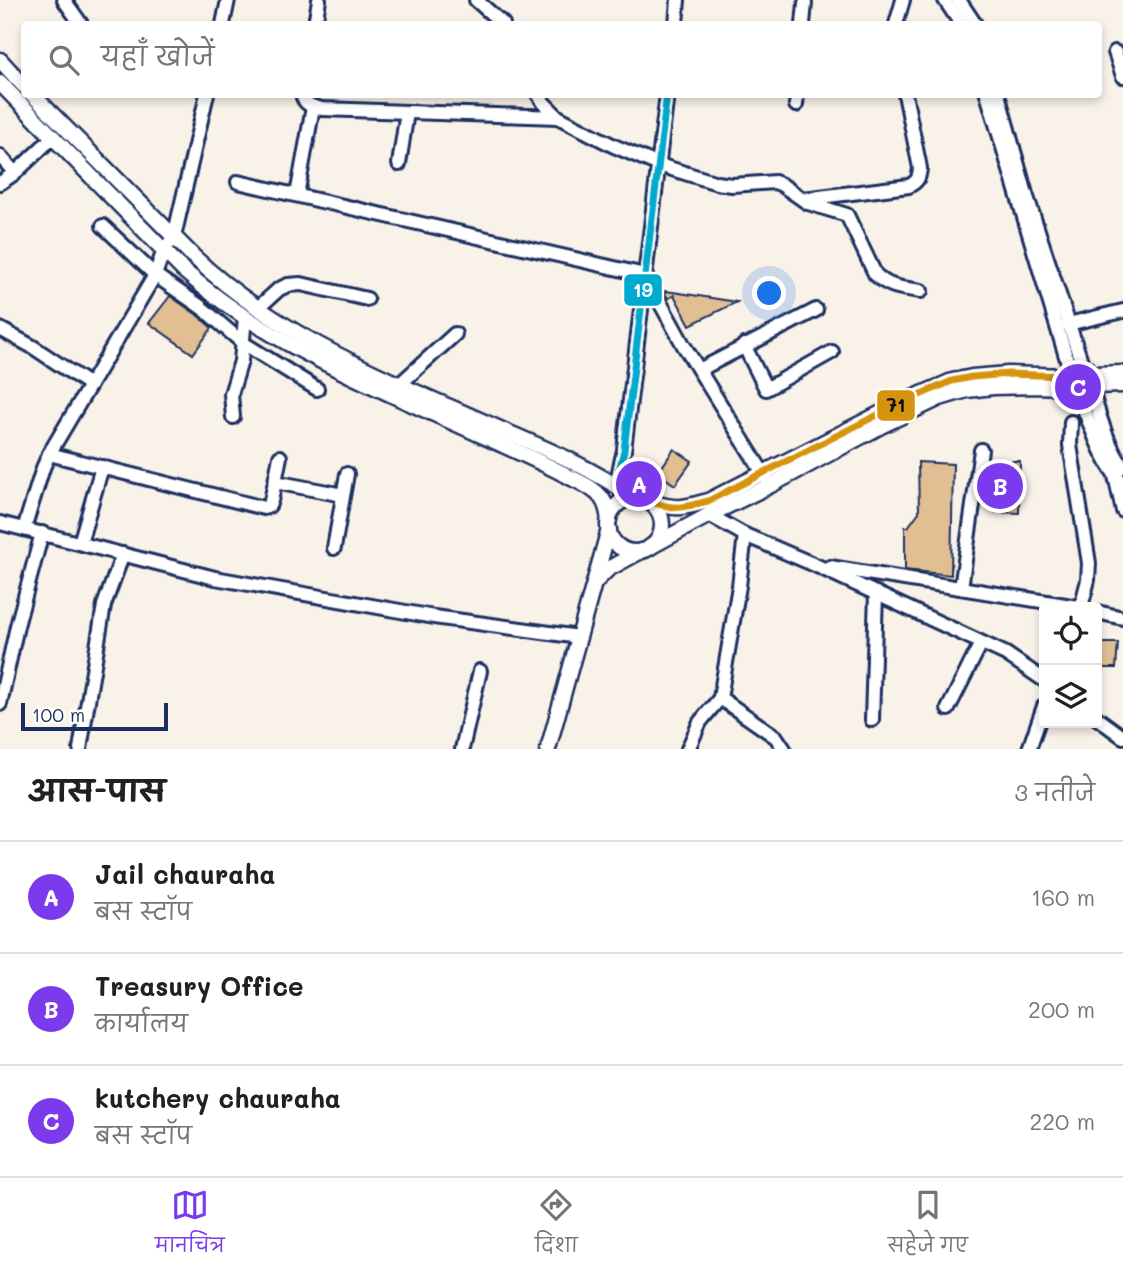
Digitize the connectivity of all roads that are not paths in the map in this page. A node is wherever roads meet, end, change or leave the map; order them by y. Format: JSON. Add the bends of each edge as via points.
{"nodes":[{"id":1,"x":64,"y":0,"type":"edge"},
{"id":2,"x":228,"y":0,"type":"edge"},
{"id":3,"x":319,"y":0,"type":"edge"},
{"id":4,"x":476,"y":0,"type":"edge"},
{"id":5,"x":904,"y":0,"type":"edge"},
{"id":6,"x":945,"y":0,"type":"edge"},
{"id":7,"x":959,"y":0,"type":"edge"},
{"id":8,"x":681,"y":1,"type":"edge"},
{"id":9,"x":806,"y":3,"type":"dead end"},
{"id":10,"x":79,"y":21,"type":"edge"},
{"id":11,"x":224,"y":21,"type":"edge"},
{"id":12,"x":315,"y":21,"type":"edge"},
{"id":13,"x":500,"y":21,"type":"edge"},
{"id":14,"x":677,"y":21,"type":"edge"},
{"id":15,"x":803,"y":21,"type":"edge"},
{"id":16,"x":897,"y":21,"type":"edge"},
{"id":17,"x":959,"y":21,"type":"edge"},
{"id":18,"x":973,"y":21,"type":"edge"},
{"id":19,"x":1115,"y":52,"type":"dead end"},
{"id":20,"x":0,"y":60,"type":"edge"},
{"id":21,"x":1123,"y":76,"type":"edge"},
{"id":22,"x":0,"y":83,"type":"edge"},
{"id":23,"x":21,"y":83,"type":"edge"},
{"id":24,"x":38,"y":98,"type":"edge"},
{"id":25,"x":207,"y":98,"type":"edge"},
{"id":26,"x":303,"y":98,"type":"edge"},
{"id":27,"x":541,"y":98,"type":"edge"},
{"id":28,"x":667,"y":98,"type":"edge"},
{"id":29,"x":906,"y":98,"type":"edge"},
{"id":30,"x":988,"y":98,"type":"edge"},
{"id":31,"x":999,"y":98,"type":"edge"},
{"id":32,"x":313,"y":107,"type":"junction"},
{"id":33,"x":407,"y":112,"type":"junction"},
{"id":34,"x":558,"y":117,"type":"junction"},
{"id":35,"x":52,"y":138,"type":"junction"},
{"id":36,"x":0,"y":156,"type":"edge"},
{"id":37,"x":399,"y":164,"type":"dead end"},
{"id":38,"x":659,"y":164,"type":"junction"},
{"id":39,"x":15,"y":173,"type":"junction"},
{"id":40,"x":0,"y":183,"type":"edge"},
{"id":41,"x":238,"y":183,"type":"dead end"},
{"id":42,"x":297,"y":195,"type":"junction"},
{"id":43,"x":803,"y":199,"type":"junction"},
{"id":44,"x":103,"y":226,"type":"dead end"},
{"id":45,"x":174,"y":237,"type":"junction"},
{"id":46,"x":164,"y":250,"type":"junction"},
{"id":47,"x":155,"y":275,"type":"junction"},
{"id":48,"x":645,"y":275,"type":"junction"},
{"id":49,"x":921,"y":292,"type":"dead end"},
{"id":50,"x":367,"y":299,"type":"dead end"},
{"id":51,"x":258,"y":308,"type":"junction"},
{"id":52,"x":816,"y":310,"type":"dead end"},
{"id":53,"x":1123,"y":311,"type":"edge"},
{"id":54,"x":245,"y":317,"type":"junction"},
{"id":55,"x":1068,"y":324,"type":"junction"},
{"id":56,"x":0,"y":329,"type":"edge"},
{"id":57,"x":455,"y":334,"type":"dead end"},
{"id":58,"x":243,"y":343,"type":"junction"},
{"id":59,"x":744,"y":345,"type":"junction"},
{"id":60,"x":832,"y":352,"type":"dead end"},
{"id":61,"x":699,"y":369,"type":"junction"},
{"id":62,"x":1123,"y":373,"type":"edge"},
{"id":63,"x":1080,"y":381,"type":"junction"},
{"id":64,"x":400,"y":384,"type":"junction"},
{"id":65,"x":90,"y":385,"type":"junction"},
{"id":66,"x":1123,"y":385,"type":"edge"},
{"id":67,"x":317,"y":389,"type":"dead end"},
{"id":68,"x":233,"y":417,"type":"dead end"},
{"id":69,"x":1070,"y":422,"type":"dead end"},
{"id":70,"x":981,"y":450,"type":"dead end"},
{"id":71,"x":49,"y":454,"type":"junction"},
{"id":72,"x":280,"y":457,"type":"dead end"},
{"id":73,"x":102,"y":467,"type":"junction"},
{"id":74,"x":1121,"y":473,"type":"edge"},
{"id":75,"x":347,"y":474,"type":"dead end"},
{"id":76,"x":767,"y":479,"type":"junction"},
{"id":77,"x":275,"y":482,"type":"junction"},
{"id":78,"x":616,"y":485,"type":"junction"},
{"id":79,"x":343,"y":495,"type":"junction"},
{"id":80,"x":634,"y":498,"type":"junction"},
{"id":81,"x":651,"y":502,"type":"junction"},
{"id":82,"x":1123,"y":510,"type":"edge"},
{"id":83,"x":709,"y":515,"type":"junction"},
{"id":84,"x":0,"y":523,"type":"edge"},
{"id":85,"x":609,"y":524,"type":"junction"},
{"id":86,"x":24,"y":529,"type":"junction"},
{"id":87,"x":42,"y":533,"type":"junction"},
{"id":88,"x":745,"y":535,"type":"junction"},
{"id":89,"x":80,"y":543,"type":"junction"},
{"id":90,"x":334,"y":548,"type":"dead end"},
{"id":91,"x":647,"y":548,"type":"junction"},
{"id":92,"x":123,"y":554,"type":"junction"},
{"id":93,"x":816,"y":565,"type":"junction"},
{"id":94,"x":595,"y":583,"type":"junction"},
{"id":95,"x":961,"y":588,"type":"junction"},
{"id":96,"x":876,"y":593,"type":"junction"},
{"id":97,"x":1049,"y":602,"type":"edge"},
{"id":98,"x":1081,"y":602,"type":"edge"},
{"id":99,"x":1102,"y":613,"type":"edge"},
{"id":100,"x":1123,"y":618,"type":"edge"},
{"id":101,"x":579,"y":636,"type":"junction"},
{"id":102,"x":981,"y":642,"type":"junction"},
{"id":103,"x":480,"y":671,"type":"dead end"},
{"id":104,"x":1039,"y":677,"type":"edge"},
{"id":105,"x":720,"y":698,"type":"junction"},
{"id":106,"x":0,"y":704,"type":"edge"},
{"id":107,"x":948,"y":709,"type":"dead end"},
{"id":108,"x":872,"y":720,"type":"dead end"},
{"id":109,"x":1039,"y":720,"type":"edge"},
{"id":110,"x":1102,"y":722,"type":"edge"},
{"id":111,"x":1123,"y":737,"type":"edge"},
{"id":112,"x":80,"y":749,"type":"edge"},
{"id":113,"x":462,"y":749,"type":"edge"},
{"id":114,"x":548,"y":749,"type":"edge"},
{"id":115,"x":688,"y":749,"type":"edge"},
{"id":116,"x":784,"y":749,"type":"edge"},
{"id":117,"x":1029,"y":749,"type":"edge"}],
"edges":[{"from":1,"to":10,"type":"street"},
{"from":2,"to":11,"type":"street"},
{"from":3,"to":12,"type":"street"},
{"from":4,"to":13,"type":"street"},
{"from":5,"to":16,"type":"street"},
{"from":6,"to":17,"type":"street"},
{"from":7,"to":18,"type":"street"},
{"from":8,"to":14,"type":"street"},
{"from":9,"to":15,"type":"street"},
{"from":19,"to":21,"type":"street"},
{"from":20,"to":23,"type":"main road"},
{"from":22,"to":35,"type":"main road"},
{"from":24,"to":45,"type":"main road"},
{"from":25,"to":45,"type":"street"},
{"from":26,"to":32,"type":"street"},
{"from":27,"to":34,"type":"street"},
{"from":28,"to":38,"type":"street"},
{"from":29,"to":43,"type":"street","via":[[920,168],[916,182]]},
{"from":30,"to":63,"type":"street"},
{"from":31,"to":55,"type":"street"},
{"from":32,"to":33,"type":"street"},
{"from":32,"to":42,"type":"street"},
{"from":33,"to":34,"type":"street"},
{"from":33,"to":37,"type":"street"},
{"from":34,"to":38,"type":"street"},
{"from":35,"to":39,"type":"street"},
{"from":35,"to":46,"type":"main road"},
{"from":36,"to":39,"type":"street"},
{"from":38,"to":43,"type":"street","via":[[717,183],[775,181]]},
{"from":38,"to":48,"type":"street"},
{"from":39,"to":40,"type":"street"},
{"from":41,"to":42,"type":"street"},
{"from":42,"to":48,"type":"street"},
{"from":43,"to":49,"type":"street","via":[[847,215],[882,281]]},
{"from":44,"to":47,"type":"street"},
{"from":45,"to":46,"type":"street"},
{"from":45,"to":51,"type":"main road","via":[[213,276]]},
{"from":46,"to":47,"type":"street"},
{"from":46,"to":54,"type":"main road","via":[[205,290]]},
{"from":47,"to":58,"type":"street"},
{"from":47,"to":65,"type":"street"},
{"from":48,"to":61,"type":"street"},
{"from":48,"to":78,"type":"street"},
{"from":50,"to":51,"type":"street","via":[[288,285]]},
{"from":51,"to":64,"type":"main road","via":[[350,362]]},
{"from":52,"to":59,"type":"street"},
{"from":53,"to":55,"type":"street"},
{"from":54,"to":58,"type":"street"},
{"from":54,"to":85,"type":"main road","via":[[345,373],[592,489],[608,508]]},
{"from":55,"to":63,"type":"street"},
{"from":56,"to":65,"type":"street"},
{"from":57,"to":64,"type":"street"},
{"from":58,"to":67,"type":"street"},
{"from":58,"to":68,"type":"street","via":[[231,394]]},
{"from":59,"to":60,"type":"street","via":[[766,389]]},
{"from":59,"to":61,"type":"street"},
{"from":61,"to":76,"type":"street"},
{"from":62,"to":63,"type":"main road"},
{"from":63,"to":66,"type":"main road"},
{"from":63,"to":74,"type":"street"},
{"from":63,"to":76,"type":"main road","via":[[967,390],[940,398]]},
{"from":64,"to":78,"type":"main road"},
{"from":65,"to":71,"type":"street"},
{"from":69,"to":98,"type":"street","via":[[1090,563]]},
{"from":70,"to":95,"type":"street"},
{"from":71,"to":73,"type":"street"},
{"from":71,"to":86,"type":"street"},
{"from":72,"to":77,"type":"street"},
{"from":73,"to":77,"type":"street","via":[[264,508],[269,506]]},
{"from":73,"to":89,"type":"street"},
{"from":74,"to":82,"type":"street"},
{"from":75,"to":79,"type":"street"},
{"from":76,"to":81,"type":"main road","via":[[690,506],[674,509]]},
{"from":76,"to":83,"type":"main road"},
{"from":77,"to":79,"type":"street"},
{"from":78,"to":80,"type":"main road"},
{"from":79,"to":90,"type":"street"},
{"from":80,"to":81,"type":"main road"},
{"from":80,"to":85,"type":"main road","via":[[617,504]]},
{"from":81,"to":91,"type":"main road","via":[[662,525],[657,541]]},
{"from":83,"to":88,"type":"street"},
{"from":83,"to":91,"type":"main road"},
{"from":84,"to":86,"type":"street"},
{"from":85,"to":91,"type":"main road","via":[[618,545],[634,551]]},
{"from":85,"to":94,"type":"main road"},
{"from":86,"to":87,"type":"street"},
{"from":87,"to":89,"type":"street"},
{"from":87,"to":106,"type":"street"},
{"from":88,"to":93,"type":"street"},
{"from":88,"to":105,"type":"street"},
{"from":89,"to":92,"type":"street"},
{"from":91,"to":94,"type":"main road","via":[[608,569]]},
{"from":92,"to":101,"type":"street","via":[[215,578],[434,617]]},
{"from":92,"to":112,"type":"street","via":[[104,605]]},
{"from":93,"to":95,"type":"street"},
{"from":93,"to":96,"type":"street"},
{"from":94,"to":101,"type":"main road"},
{"from":95,"to":97,"type":"street"},
{"from":96,"to":102,"type":"street"},
{"from":96,"to":108,"type":"street"},
{"from":99,"to":100,"type":"street"},
{"from":101,"to":114,"type":"main road"},
{"from":102,"to":104,"type":"street"},
{"from":102,"to":107,"type":"street"},
{"from":103,"to":113,"type":"street"},
{"from":105,"to":115,"type":"street"},
{"from":105,"to":116,"type":"street","via":[[776,737]]},
{"from":109,"to":117,"type":"street"},
{"from":110,"to":111,"type":"street"}]}
